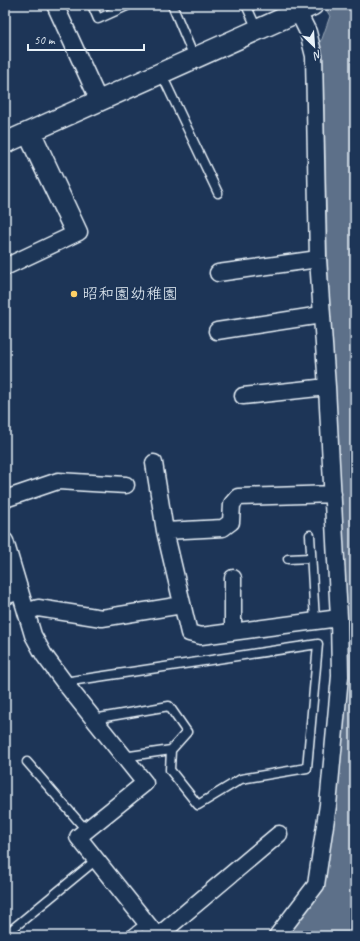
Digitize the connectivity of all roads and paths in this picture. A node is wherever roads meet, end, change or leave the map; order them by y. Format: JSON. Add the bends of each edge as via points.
{"nodes":[{"id":1,"x":55,"y":5,"type":"edge"},
{"id":2,"x":92,"y":5,"type":"edge"},
{"id":3,"x":129,"y":5,"type":"edge"},
{"id":4,"x":172,"y":5,"type":"edge"},
{"id":5,"x":246,"y":5,"type":"edge"},
{"id":6,"x":305,"y":9,"type":"edge"},
{"id":7,"x":257,"y":30,"type":"junction"},
{"id":8,"x":194,"y":58,"type":"junction"},
{"id":9,"x":161,"y":73,"type":"junction"},
{"id":10,"x":99,"y":101,"type":"junction"},
{"id":11,"x":28,"y":133,"type":"junction"},
{"id":12,"x":5,"y":143,"type":"edge"},
{"id":13,"x":218,"y":193,"type":"dead end"},
{"id":14,"x":318,"y":260,"type":"junction"},
{"id":15,"x":5,"y":267,"type":"edge"},
{"id":16,"x":218,"y":274,"type":"dead end"},
{"id":17,"x":321,"y":315,"type":"junction"},
{"id":18,"x":217,"y":331,"type":"dead end"},
{"id":19,"x":327,"y":386,"type":"junction"},
{"id":20,"x":243,"y":396,"type":"dead end"},
{"id":21,"x":154,"y":463,"type":"dead end"},
{"id":22,"x":126,"y":485,"type":"dead end"},
{"id":23,"x":333,"y":494,"type":"junction"},
{"id":24,"x":5,"y":499,"type":"edge"},
{"id":25,"x":164,"y":531,"type":"junction"},
{"id":26,"x":310,"y":535,"type":"dead end"},
{"id":27,"x":5,"y":541,"type":"edge"},
{"id":28,"x":310,"y":558,"type":"junction"},
{"id":29,"x":288,"y":559,"type":"dead end"},
{"id":30,"x":233,"y":578,"type":"dead end"},
{"id":31,"x":12,"y":593,"type":"edge"},
{"id":32,"x":182,"y":605,"type":"junction"},
{"id":33,"x":26,"y":612,"type":"junction"},
{"id":34,"x":339,"y":618,"type":"junction"},
{"id":35,"x":314,"y":621,"type":"junction"},
{"id":36,"x":233,"y":632,"type":"junction"},
{"id":37,"x":64,"y":682,"type":"junction"},
{"id":38,"x":95,"y":722,"type":"junction"},
{"id":39,"x":171,"y":750,"type":"junction"},
{"id":40,"x":123,"y":757,"type":"junction"},
{"id":41,"x":27,"y":762,"type":"dead end"},
{"id":42,"x":86,"y":830,"type":"junction"},
{"id":43,"x":279,"y":834,"type":"dead end"},
{"id":44,"x":96,"y":860,"type":"junction"},
{"id":45,"x":146,"y":923,"type":"junction"},
{"id":46,"x":5,"y":935,"type":"edge"},
{"id":47,"x":129,"y":936,"type":"edge"},
{"id":48,"x":157,"y":936,"type":"edge"},
{"id":49,"x":277,"y":936,"type":"edge"}],
"edges":[{"from":1,"to":10,"type":"street"},
{"from":2,"to":3,"type":"lane","via":[[98,19]]},
{"from":4,"to":8,"type":"lane"},
{"from":5,"to":7,"type":"lane"},
{"from":6,"to":7,"type":"street"},
{"from":6,"to":14,"type":"street","via":[[314,56]]},
{"from":7,"to":8,"type":"street"},
{"from":8,"to":9,"type":"street"},
{"from":9,"to":10,"type":"street"},
{"from":9,"to":13,"type":"lane"},
{"from":10,"to":11,"type":"street"},
{"from":11,"to":12,"type":"street"},
{"from":11,"to":15,"type":"street","via":[[79,232]]},
{"from":14,"to":16,"type":"street"},
{"from":14,"to":17,"type":"street"},
{"from":17,"to":18,"type":"street"},
{"from":17,"to":19,"type":"street"},
{"from":19,"to":20,"type":"street"},
{"from":19,"to":23,"type":"street"},
{"from":21,"to":25,"type":"street"},
{"from":22,"to":24,"type":"street","via":[[58,481]]},
{"from":23,"to":25,"type":"street","via":[[238,497],[232,504],[231,522],[223,528]]},
{"from":23,"to":34,"type":"street"},
{"from":25,"to":32,"type":"street"},
{"from":26,"to":28,"type":"lane"},
{"from":27,"to":31,"type":"street"},
{"from":28,"to":29,"type":"lane"},
{"from":28,"to":35,"type":"lane"},
{"from":30,"to":36,"type":"street"},
{"from":31,"to":33,"type":"street"},
{"from":32,"to":33,"type":"street","via":[[102,618],[38,608]]},
{"from":32,"to":36,"type":"street","via":[[189,633],[201,636]]},
{"from":33,"to":37,"type":"street","via":[[33,635]]},
{"from":34,"to":35,"type":"street"},
{"from":34,"to":49,"type":"street","via":[[340,676],[328,805],[316,885]]},
{"from":35,"to":36,"type":"street"},
{"from":37,"to":38,"type":"street"},
{"from":37,"to":39,"type":"lane","via":[[318,644],[307,768],[241,779],[198,805],[170,770]]},
{"from":38,"to":39,"type":"lane","via":[[99,718],[170,706],[187,732]]},
{"from":38,"to":40,"type":"street"},
{"from":39,"to":40,"type":"lane"},
{"from":40,"to":42,"type":"street","via":[[145,783]]},
{"from":41,"to":42,"type":"lane"},
{"from":42,"to":44,"type":"street","via":[[78,837]]},
{"from":43,"to":48,"type":"street"},
{"from":44,"to":45,"type":"street"},
{"from":44,"to":46,"type":"lane"},
{"from":45,"to":47,"type":"lane"},
{"from":45,"to":48,"type":"street"}]}
